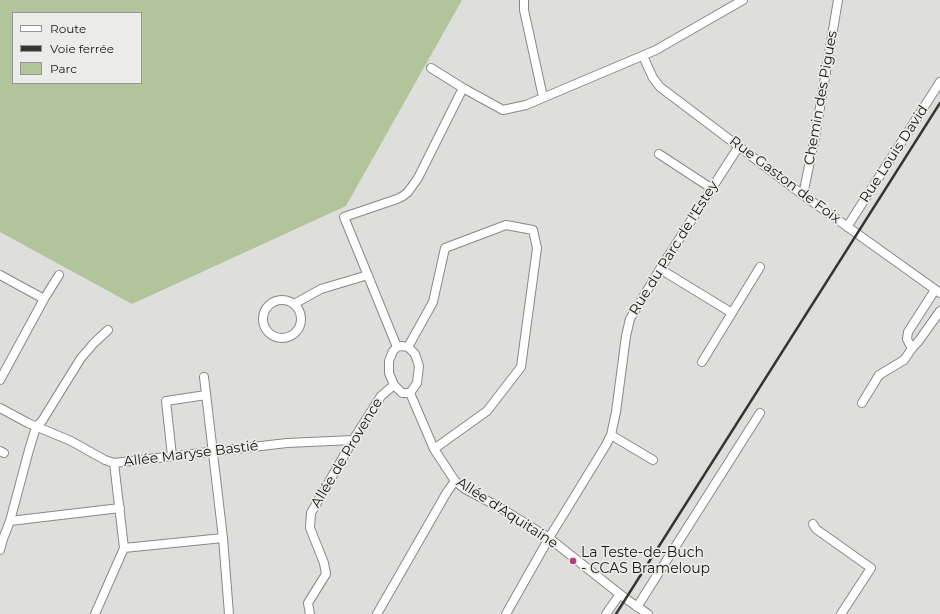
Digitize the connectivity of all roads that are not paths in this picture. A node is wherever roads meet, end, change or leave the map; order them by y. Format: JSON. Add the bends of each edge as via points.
{"nodes":[{"id":1,"x":524,"y":0,"type":"edge"},
{"id":2,"x":743,"y":0,"type":"edge"},
{"id":3,"x":838,"y":0,"type":"edge"},
{"id":4,"x":643,"y":56,"type":"junction"},
{"id":5,"x":432,"y":68,"type":"dead end"},
{"id":6,"x":940,"y":82,"type":"edge"},
{"id":7,"x":463,"y":88,"type":"junction"},
{"id":8,"x":543,"y":97,"type":"junction"},
{"id":9,"x":739,"y":146,"type":"junction"},
{"id":10,"x":659,"y":154,"type":"dead end"},
{"id":11,"x":711,"y":188,"type":"junction"},
{"id":12,"x":803,"y":195,"type":"junction"},
{"id":13,"x":847,"y":227,"type":"junction"},
{"id":14,"x":760,"y":267,"type":"dead end"},
{"id":15,"x":660,"y":270,"type":"junction"},
{"id":16,"x":0,"y":275,"type":"edge"},
{"id":17,"x":59,"y":275,"type":"dead end"},
{"id":18,"x":368,"y":275,"type":"junction"},
{"id":19,"x":937,"y":291,"type":"edge"},
{"id":20,"x":44,"y":299,"type":"junction"},
{"id":21,"x":294,"y":304,"type":"junction"},
{"id":22,"x":940,"y":311,"type":"edge"},
{"id":23,"x":732,"y":313,"type":"junction"},
{"id":24,"x":108,"y":330,"type":"dead end"},
{"id":25,"x":397,"y":347,"type":"junction"},
{"id":26,"x":913,"y":347,"type":"junction"},
{"id":27,"x":408,"y":348,"type":"junction"},
{"id":28,"x":702,"y":362,"type":"dead end"},
{"id":29,"x":204,"y":377,"type":"dead end"},
{"id":30,"x":0,"y":380,"type":"edge"},
{"id":31,"x":394,"y":385,"type":"junction"},
{"id":32,"x":410,"y":393,"type":"junction"},
{"id":33,"x":206,"y":395,"type":"junction"},
{"id":34,"x":862,"y":403,"type":"dead end"},
{"id":35,"x":0,"y":408,"type":"edge"},
{"id":36,"x":760,"y":413,"type":"dead end"},
{"id":37,"x":36,"y":427,"type":"junction"},
{"id":38,"x":611,"y":435,"type":"junction"},
{"id":39,"x":354,"y":440,"type":"junction"},
{"id":40,"x":434,"y":449,"type":"junction"},
{"id":41,"x":213,"y":451,"type":"junction"},
{"id":42,"x":172,"y":456,"type":"junction"},
{"id":43,"x":653,"y":460,"type":"dead end"},
{"id":44,"x":114,"y":463,"type":"junction"},
{"id":45,"x":455,"y":481,"type":"junction"},
{"id":46,"x":120,"y":508,"type":"junction"},
{"id":47,"x":10,"y":521,"type":"junction"},
{"id":48,"x":813,"y":524,"type":"dead end"},
{"id":49,"x":223,"y":538,"type":"junction"},
{"id":50,"x":549,"y":538,"type":"junction"},
{"id":51,"x":124,"y":548,"type":"junction"},
{"id":52,"x":0,"y":550,"type":"edge"},
{"id":53,"x":620,"y":594,"type":"junction"},
{"id":54,"x":637,"y":607,"type":"junction"},
{"id":55,"x":95,"y":614,"type":"edge"},
{"id":56,"x":229,"y":614,"type":"edge"},
{"id":57,"x":310,"y":614,"type":"edge"},
{"id":58,"x":377,"y":614,"type":"edge"},
{"id":59,"x":506,"y":614,"type":"edge"},
{"id":60,"x":606,"y":614,"type":"edge"},
{"id":61,"x":648,"y":614,"type":"edge"},
{"id":62,"x":841,"y":614,"type":"edge"}],
"edges":[{"from":1,"to":8,"type":"street"},
{"from":2,"to":4,"type":"street"},
{"from":3,"to":12,"type":"street","name":"Chemin des Pigues"},
{"from":4,"to":8,"type":"street"},
{"from":4,"to":9,"type":"street","name":"Rue Gaston de Foix","via":[[657,84]]},
{"from":5,"to":7,"type":"street"},
{"from":6,"to":13,"type":"street","name":"Rue Louis David"},
{"from":7,"to":8,"type":"street","via":[[503,110],[526,105]]},
{"from":7,"to":18,"type":"street","via":[[418,178],[408,192],[397,199],[344,217]]},
{"from":9,"to":11,"type":"street","name":"Rue du Parc de l'Estey"},
{"from":9,"to":12,"type":"street","name":"Rue Gaston de Foix"},
{"from":10,"to":11,"type":"street"},
{"from":11,"to":15,"type":"street","name":"Rue du Parc de l'Estey"},
{"from":12,"to":13,"type":"street","name":"Rue Gaston de Foix"},
{"from":13,"to":19,"type":"street","name":"Rue Gaston de Foix"},
{"from":14,"to":23,"type":"street"},
{"from":15,"to":23,"type":"street"},
{"from":15,"to":38,"type":"street","name":"Rue du Parc de l'Estey","via":[[630,319]]},
{"from":16,"to":20,"type":"street"},
{"from":17,"to":20,"type":"street"},
{"from":18,"to":21,"type":"street","via":[[321,289]]},
{"from":18,"to":25,"type":"street"},
{"from":19,"to":26,"type":"street","via":[[908,332],[907,339]]},
{"from":20,"to":30,"type":"street"},
{"from":21,"to":21,"type":"street","via":[[282,300],[270,304],[263,315],[265,328],[269,333],[280,338],[292,335],[296,331],[301,320]]},
{"from":22,"to":26,"type":"street"},
{"from":23,"to":28,"type":"street"},
{"from":24,"to":37,"type":"street","via":[[81,358]]},
{"from":25,"to":27,"type":"street"},
{"from":25,"to":31,"type":"street","via":[[389,361],[389,373]]},
{"from":26,"to":34,"type":"street","via":[[904,360],[879,375]]},
{"from":27,"to":32,"type":"street","via":[[415,354],[418,366],[417,383]]},
{"from":27,"to":40,"type":"street","via":[[433,302],[445,248],[506,225],[532,230],[537,248],[521,367],[487,411]]},
{"from":29,"to":33,"type":"street"},
{"from":31,"to":32,"type":"street","via":[[402,393]]},
{"from":31,"to":39,"type":"street","name":"Allée de Provence","via":[[381,396]]},
{"from":32,"to":40,"type":"street","name":"Allée d'Aquitaine"},
{"from":33,"to":41,"type":"street"},
{"from":33,"to":42,"type":"street","via":[[166,401]]},
{"from":35,"to":37,"type":"street","name":"Allée Maryse Bastié"},
{"from":36,"to":54,"type":"street"},
{"from":37,"to":44,"type":"street","name":"Allée Maryse Bastié"},
{"from":37,"to":47,"type":"street"},
{"from":38,"to":43,"type":"street"},
{"from":38,"to":50,"type":"street","name":"Rue du Parc de l'Estey"},
{"from":39,"to":41,"type":"street","name":"Allée Maryse Bastié","via":[[287,443]]},
{"from":39,"to":57,"type":"street","name":"Allée de Provence","via":[[311,513],[310,528],[326,574],[308,603]]},
{"from":40,"to":45,"type":"street","name":"Allée d'Aquitaine"},
{"from":41,"to":42,"type":"street","name":"Allée Maryse Bastié"},
{"from":41,"to":49,"type":"street"},
{"from":42,"to":44,"type":"street","name":"Allée Maryse Bastié"},
{"from":44,"to":46,"type":"street"},
{"from":45,"to":50,"type":"street","name":"Allée d'Aquitaine"},
{"from":45,"to":58,"type":"street"},
{"from":46,"to":47,"type":"street"},
{"from":46,"to":51,"type":"street"},
{"from":47,"to":52,"type":"street"},
{"from":48,"to":62,"type":"street","via":[[871,568]]},
{"from":49,"to":51,"type":"street"},
{"from":49,"to":56,"type":"street"},
{"from":50,"to":53,"type":"street","name":"Allée d'Aquitaine"},
{"from":50,"to":59,"type":"street","name":"Rue du Parc de l'Estey"},
{"from":51,"to":55,"type":"street"},
{"from":53,"to":54,"type":"street","name":"Allée d'Aquitaine"},
{"from":53,"to":60,"type":"street"},
{"from":54,"to":61,"type":"street","name":"Allée d'Aquitaine"}]}
